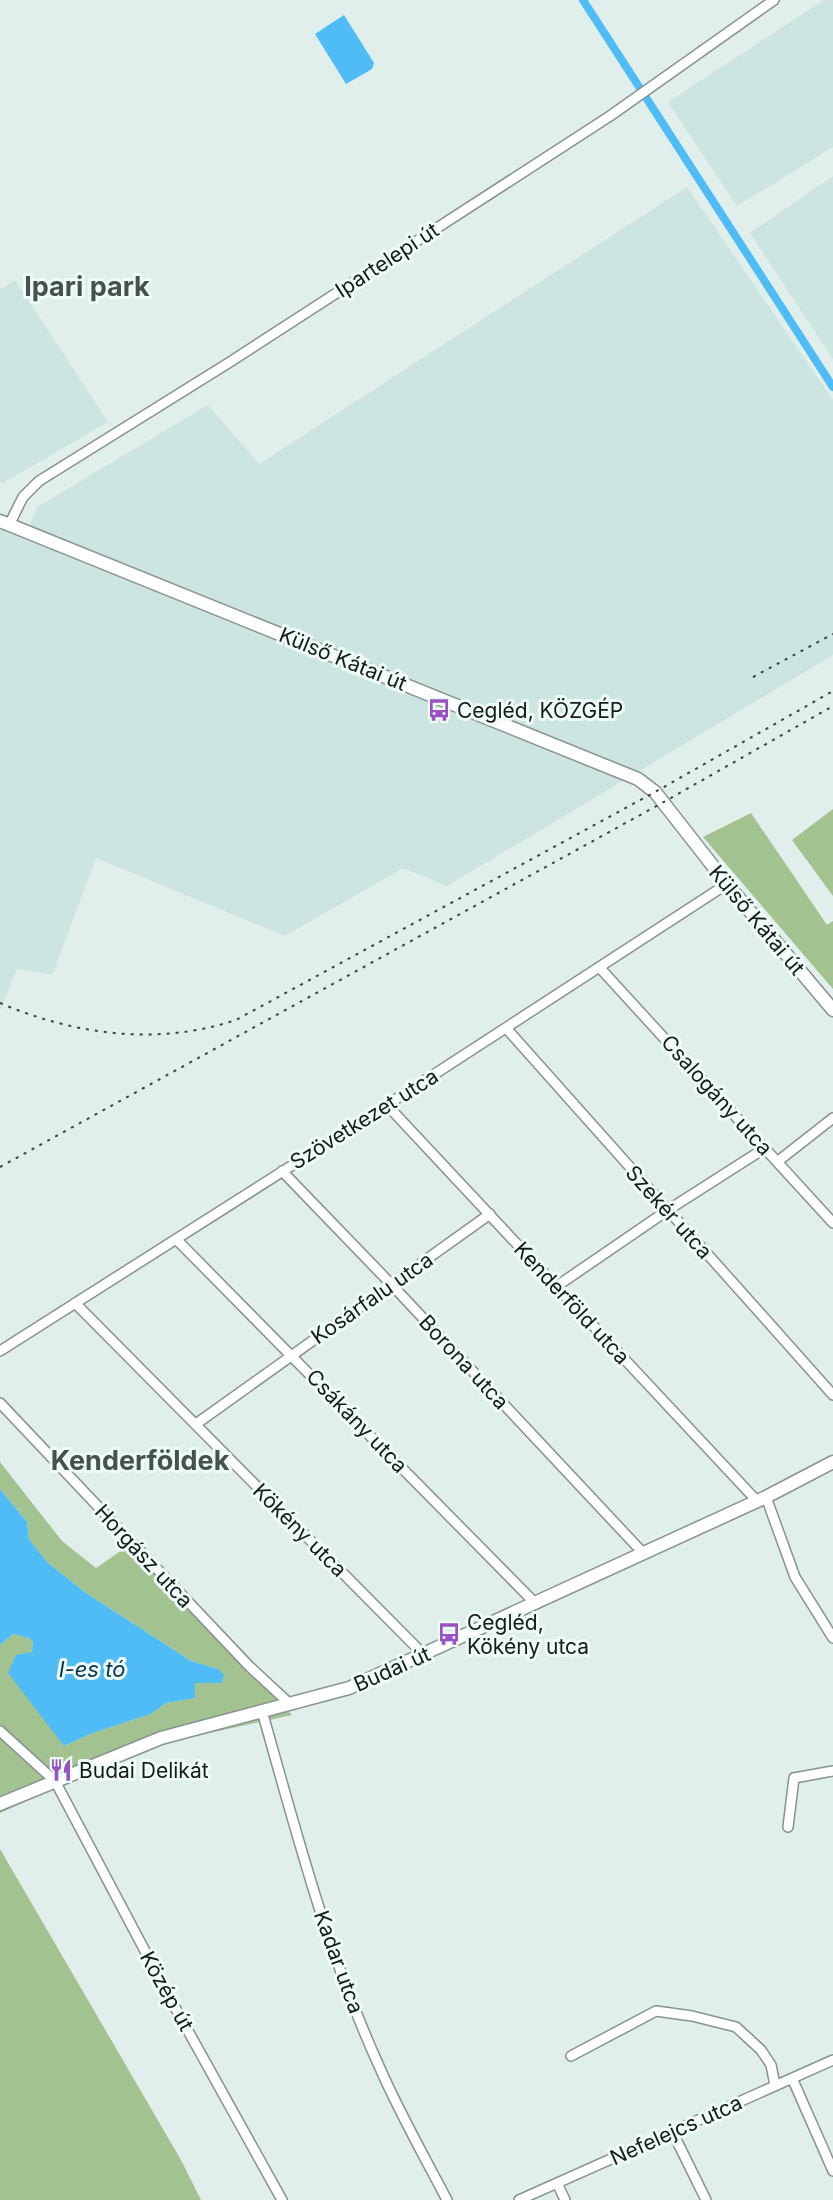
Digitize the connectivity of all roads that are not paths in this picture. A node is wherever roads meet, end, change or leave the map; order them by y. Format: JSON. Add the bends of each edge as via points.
{"nodes":[{"id":1,"x":774,"y":0,"type":"edge"},
{"id":2,"x":5,"y":523,"type":"edge"},
{"id":3,"x":727,"y":884,"type":"junction"},
{"id":4,"x":600,"y":968,"type":"junction"},
{"id":5,"x":833,"y":1011,"type":"edge"},
{"id":6,"x":506,"y":1028,"type":"junction"},
{"id":7,"x":387,"y":1104,"type":"junction"},
{"id":8,"x":833,"y":1118,"type":"edge"},
{"id":9,"x":765,"y":1148,"type":"junction"},
{"id":10,"x":777,"y":1162,"type":"junction"},
{"id":11,"x":282,"y":1171,"type":"junction"},
{"id":12,"x":668,"y":1210,"type":"junction"},
{"id":13,"x":490,"y":1214,"type":"junction"},
{"id":14,"x":833,"y":1223,"type":"edge"},
{"id":15,"x":176,"y":1239,"type":"junction"},
{"id":16,"x":391,"y":1284,"type":"junction"},
{"id":17,"x":557,"y":1286,"type":"junction"},
{"id":18,"x":75,"y":1303,"type":"junction"},
{"id":19,"x":0,"y":1351,"type":"edge"},
{"id":20,"x":292,"y":1355,"type":"junction"},
{"id":21,"x":833,"y":1395,"type":"edge"},
{"id":22,"x":0,"y":1404,"type":"edge"},
{"id":23,"x":196,"y":1424,"type":"junction"},
{"id":24,"x":833,"y":1462,"type":"edge"},
{"id":25,"x":761,"y":1499,"type":"junction"},
{"id":26,"x":644,"y":1554,"type":"junction"},
{"id":27,"x":536,"y":1604,"type":"junction"},
{"id":28,"x":833,"y":1638,"type":"edge"},
{"id":29,"x":424,"y":1655,"type":"junction"},
{"id":30,"x":291,"y":1705,"type":"junction"},
{"id":31,"x":262,"y":1711,"type":"junction"},
{"id":32,"x":0,"y":1731,"type":"edge"},
{"id":33,"x":833,"y":1771,"type":"edge"},
{"id":34,"x":55,"y":1781,"type":"junction"},
{"id":35,"x":0,"y":1804,"type":"edge"},
{"id":36,"x":788,"y":1827,"type":"dead end"},
{"id":37,"x":571,"y":2056,"type":"dead end"},
{"id":38,"x":833,"y":2060,"type":"edge"},
{"id":39,"x":792,"y":2078,"type":"junction"},
{"id":40,"x":776,"y":2085,"type":"junction"},
{"id":41,"x":672,"y":2131,"type":"junction"},
{"id":42,"x":833,"y":2171,"type":"edge"},
{"id":43,"x":557,"y":2183,"type":"junction"},
{"id":44,"x":282,"y":2200,"type":"edge"},
{"id":45,"x":447,"y":2200,"type":"edge"},
{"id":46,"x":519,"y":2200,"type":"edge"},
{"id":47,"x":565,"y":2200,"type":"edge"},
{"id":48,"x":706,"y":2200,"type":"edge"}],
"edges":[{"from":1,"to":2,"type":"street","name":"Ipartelepi út","via":[[643,93],[39,481]]},
{"from":2,"to":3,"type":"main road","name":"Külső Kátai út","via":[[626,772],[651,789]]},
{"from":3,"to":4,"type":"street","name":"Szövetkezet utca"},
{"from":3,"to":5,"type":"main road","name":"Külső Kátai út"},
{"from":4,"to":6,"type":"street","name":"Szövetkezet utca"},
{"from":4,"to":9,"type":"street","name":"Csalogány utca"},
{"from":6,"to":7,"type":"street","name":"Szövetkezet utca"},
{"from":6,"to":12,"type":"street","name":"Szekér utca"},
{"from":7,"to":11,"type":"street","name":"Szövetkezet utca"},
{"from":7,"to":13,"type":"street","name":"Kenderföld utca"},
{"from":8,"to":10,"type":"street"},
{"from":9,"to":10,"type":"street","name":"Csalogány utca"},
{"from":9,"to":12,"type":"street"},
{"from":10,"to":14,"type":"street","name":"Csalogány utca"},
{"from":11,"to":15,"type":"street","name":"Szövetkezet utca"},
{"from":11,"to":16,"type":"street","name":"Borona utca"},
{"from":12,"to":17,"type":"street"},
{"from":12,"to":21,"type":"street","name":"Szekér utca"},
{"from":13,"to":16,"type":"street","name":"Kosárfalu utca"},
{"from":13,"to":17,"type":"street","name":"Kenderföld utca"},
{"from":15,"to":18,"type":"street","name":"Szövetkezet utca"},
{"from":15,"to":20,"type":"street","name":"Csákány utca"},
{"from":16,"to":20,"type":"street","name":"Kosárfalu utca"},
{"from":16,"to":26,"type":"street","name":"Borona utca"},
{"from":17,"to":25,"type":"street","name":"Kenderföld utca"},
{"from":18,"to":19,"type":"street","name":"Szövetkezet utca"},
{"from":18,"to":23,"type":"street","name":"Kökény utca"},
{"from":20,"to":23,"type":"street","name":"Kosárfalu utca"},
{"from":20,"to":27,"type":"street","name":"Csákány utca"},
{"from":22,"to":30,"type":"street","name":"Horgász utca","via":[[241,1658]]},
{"from":23,"to":29,"type":"street","name":"Kökény utca"},
{"from":24,"to":25,"type":"main road","name":"Budai út"},
{"from":25,"to":26,"type":"main road","name":"Budai út"},
{"from":25,"to":28,"type":"street","via":[[795,1577]]},
{"from":26,"to":27,"type":"main road","name":"Budai út"},
{"from":27,"to":29,"type":"main road","name":"Budai út"},
{"from":29,"to":30,"type":"main road","name":"Budai út","via":[[349,1688]]},
{"from":30,"to":31,"type":"main road","name":"Budai út"},
{"from":31,"to":34,"type":"main road","name":"Budai út","via":[[161,1738]]},
{"from":31,"to":45,"type":"street","name":"Kadar utca","via":[[314,1894],[357,2012],[396,2102]]},
{"from":32,"to":34,"type":"street","name":"Közép út"},
{"from":33,"to":36,"type":"street","via":[[794,1778]]},
{"from":34,"to":35,"type":"main road","name":"Budai út"},
{"from":34,"to":44,"type":"street","name":"Közép út"},
{"from":37,"to":40,"type":"street","via":[[656,2011],[692,2016],[736,2027],[761,2050],[771,2065]]},
{"from":38,"to":39,"type":"street","name":"Nefelejcs utca"},
{"from":39,"to":40,"type":"street","name":"Nefelejcs utca"},
{"from":39,"to":42,"type":"street"},
{"from":40,"to":41,"type":"street","name":"Nefelejcs utca"},
{"from":41,"to":43,"type":"street","name":"Nefelejcs utca"},
{"from":41,"to":48,"type":"street"},
{"from":43,"to":46,"type":"street","name":"Nefelejcs utca"},
{"from":43,"to":47,"type":"street"}]}
